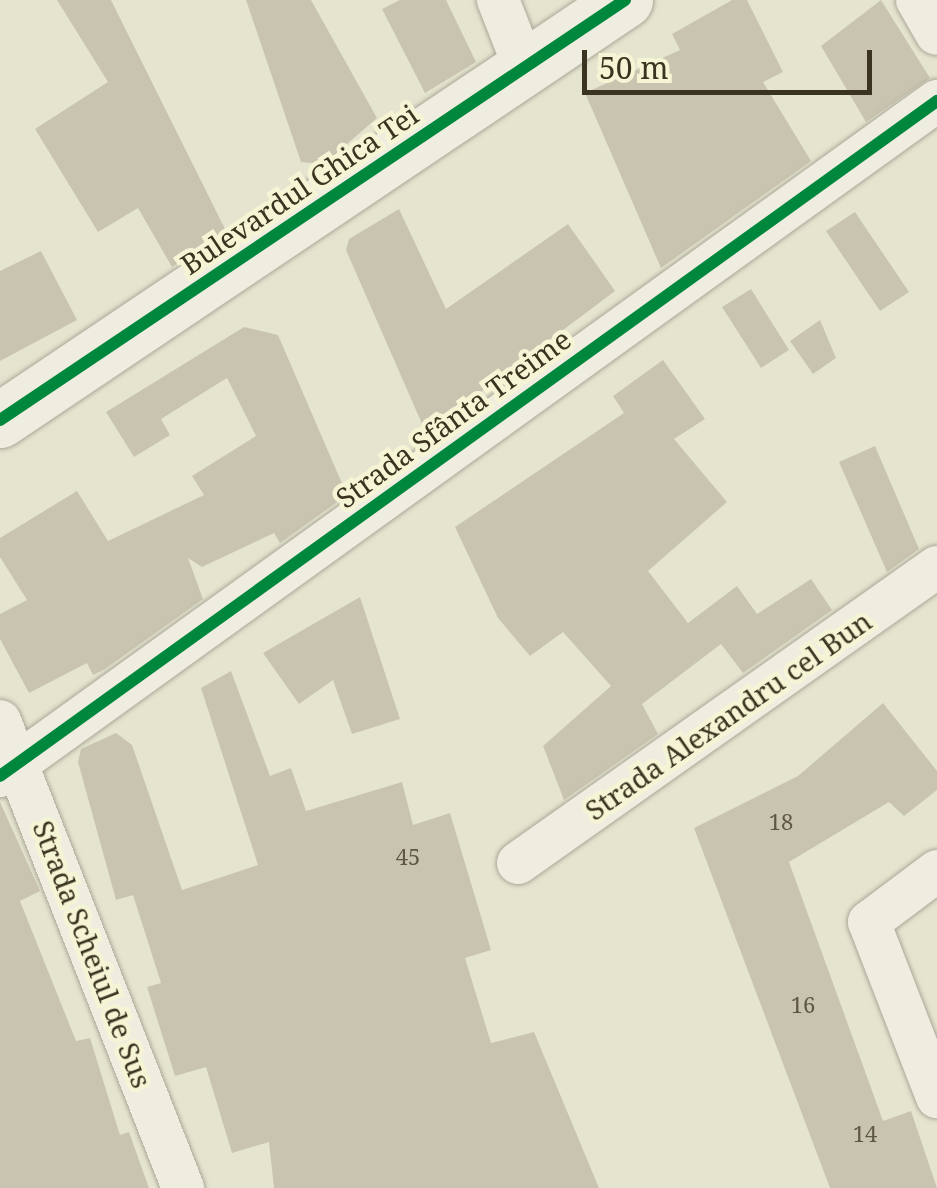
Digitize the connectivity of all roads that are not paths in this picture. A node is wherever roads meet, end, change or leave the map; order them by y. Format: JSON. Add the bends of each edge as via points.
{"nodes":[{"id":1,"x":498,"y":0,"type":"edge"},
{"id":2,"x":625,"y":0,"type":"edge"},
{"id":3,"x":917,"y":0,"type":"edge"},
{"id":4,"x":937,"y":34,"type":"edge"},
{"id":5,"x":525,"y":68,"type":"junction"},
{"id":6,"x":937,"y":101,"type":"edge"},
{"id":7,"x":0,"y":420,"type":"edge"},
{"id":8,"x":937,"y":567,"type":"edge"},
{"id":9,"x":0,"y":721,"type":"edge"},
{"id":10,"x":10,"y":769,"type":"edge"},
{"id":11,"x":518,"y":863,"type":"dead end"},
{"id":12,"x":937,"y":871,"type":"edge"},
{"id":13,"x":937,"y":1096,"type":"edge"},
{"id":14,"x":183,"y":1188,"type":"edge"}],
"edges":[{"from":1,"to":5,"type":"street"},
{"from":2,"to":5,"type":"street","name":"Bulevardul Ghica Tei"},
{"from":3,"to":4,"type":"street"},
{"from":5,"to":7,"type":"street","name":"Bulevardul Ghica Tei"},
{"from":6,"to":10,"type":"street","name":"Strada Sfânta Treime"},
{"from":8,"to":11,"type":"street","name":"Strada Alexandru cel Bun"},
{"from":9,"to":10,"type":"street","name":"Strada Scheiul de Sus"},
{"from":10,"to":14,"type":"street","name":"Strada Scheiul de Sus"},
{"from":12,"to":13,"type":"street","via":[[869,922]]}]}
